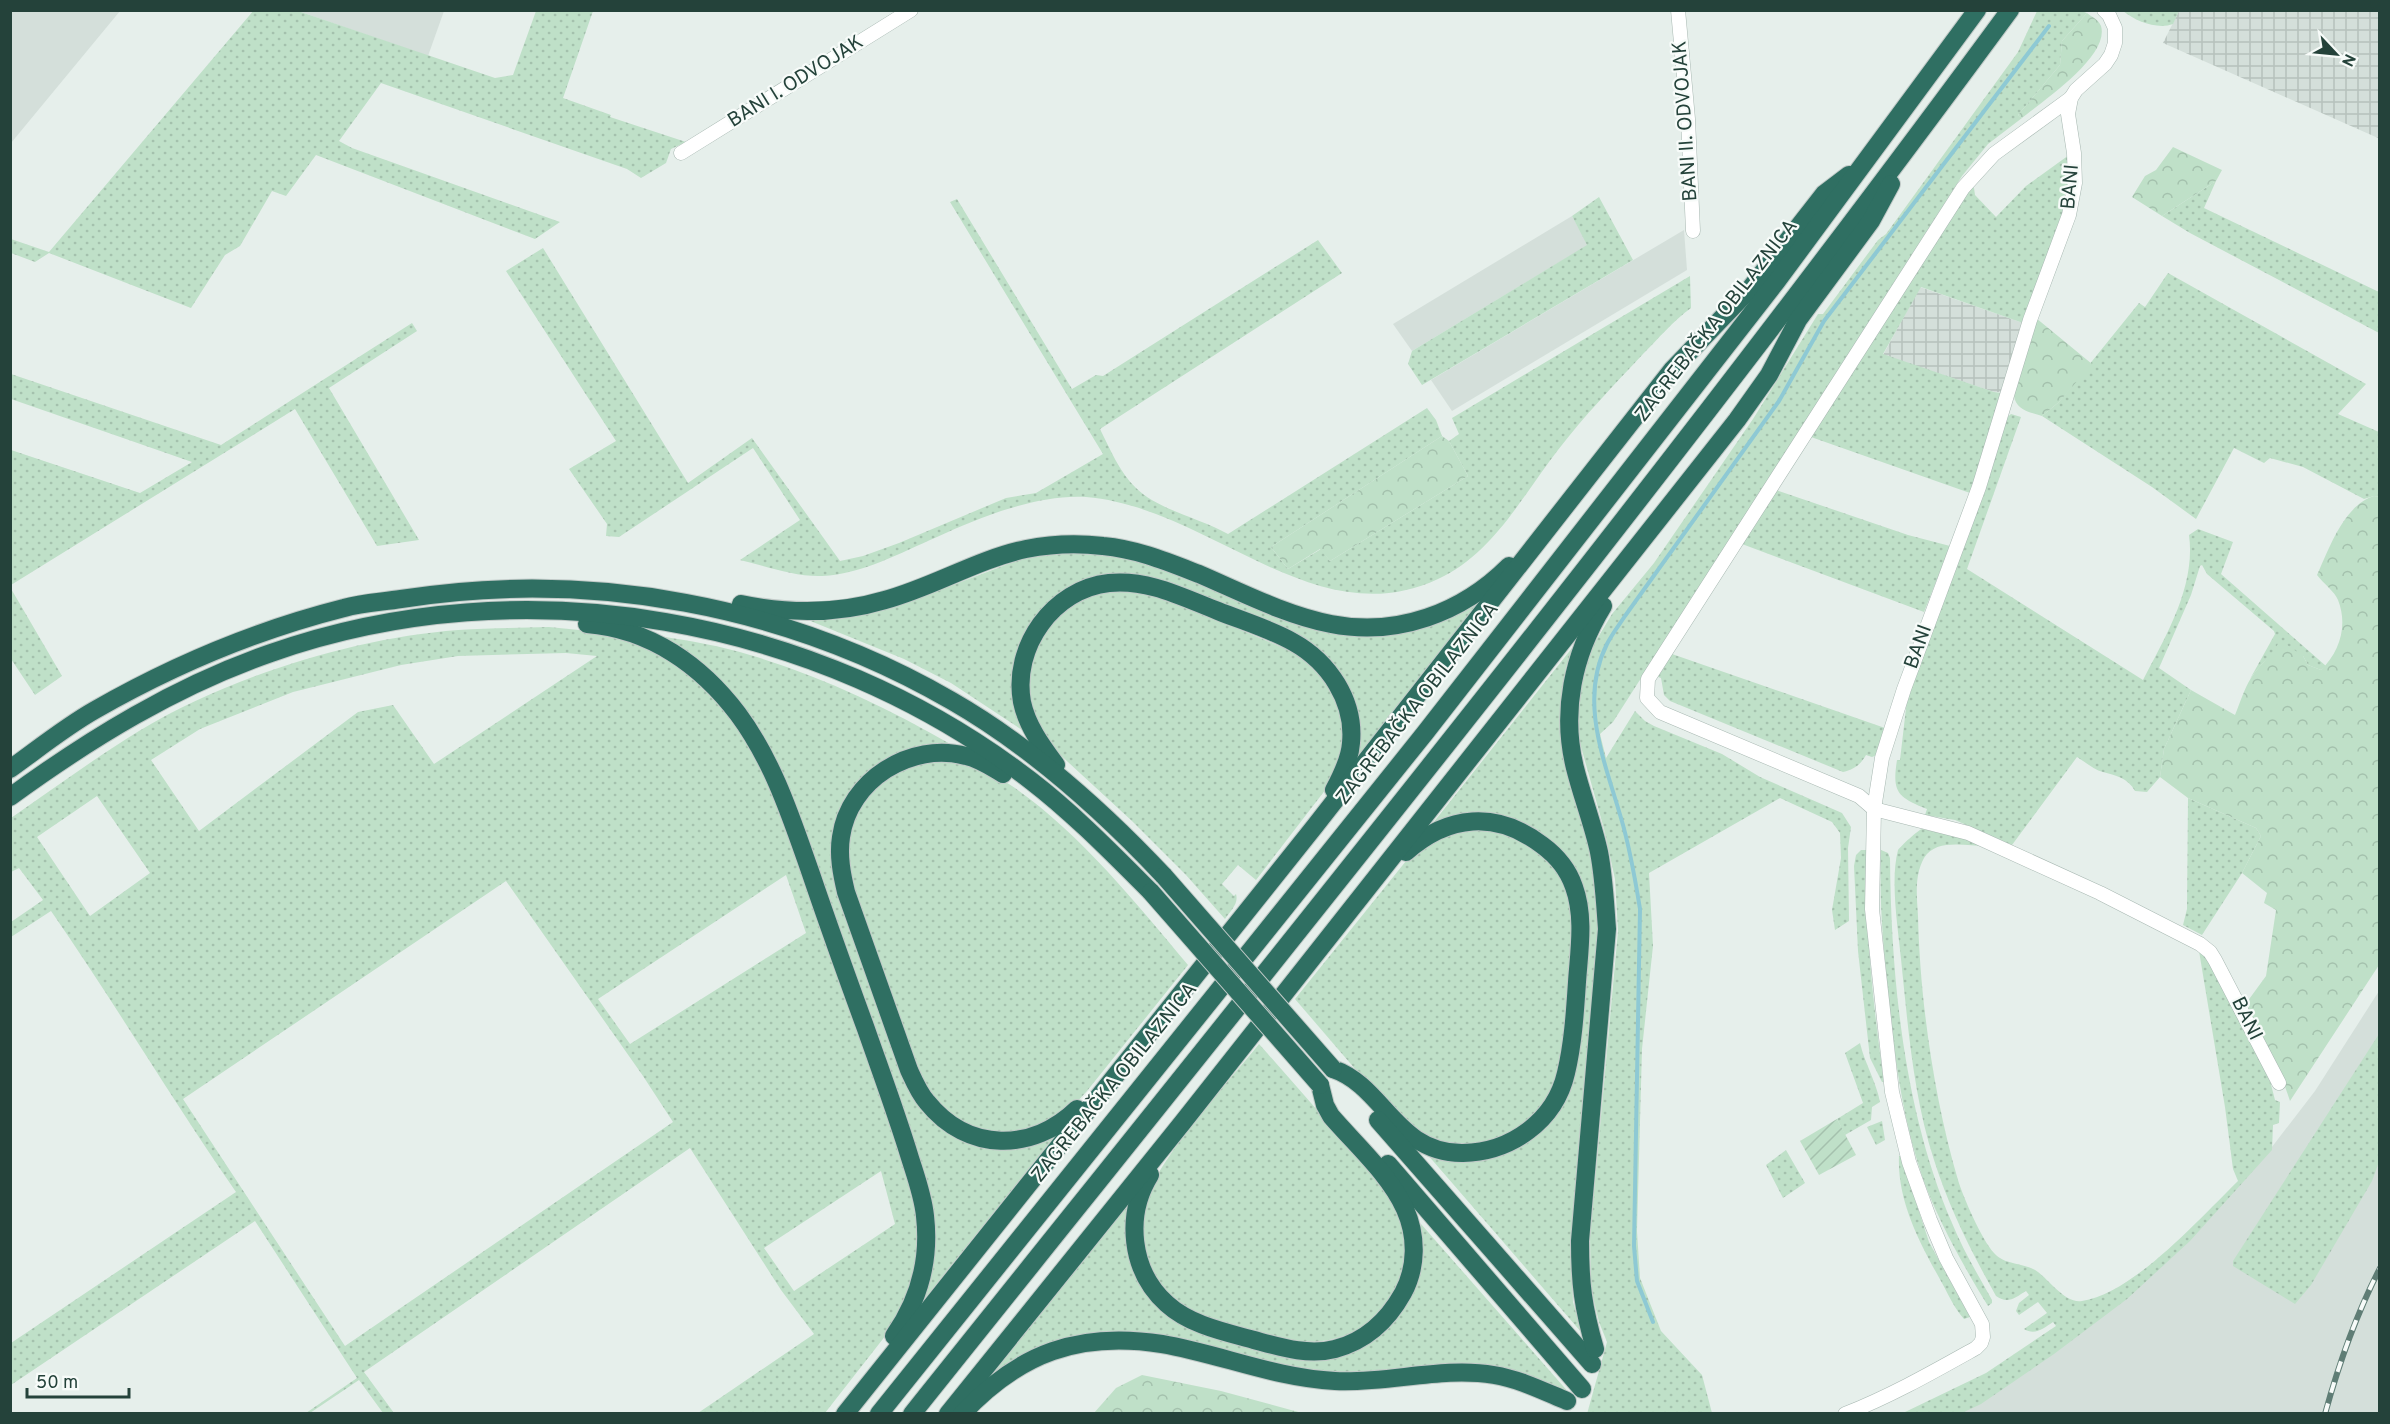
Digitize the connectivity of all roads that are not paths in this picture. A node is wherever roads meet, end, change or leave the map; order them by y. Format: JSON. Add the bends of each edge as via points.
{"nodes":[{"id":1,"x":911,"y":10,"type":"edge"},
{"id":2,"x":1678,"y":10,"type":"edge"},
{"id":3,"x":1977,"y":10,"type":"edge"},
{"id":4,"x":2010,"y":10,"type":"edge"},
{"id":5,"x":2104,"y":10,"type":"edge"},
{"id":6,"x":2071,"y":98,"type":"junction"},
{"id":7,"x":681,"y":153,"type":"dead end"},
{"id":8,"x":1902,"y":157,"type":"junction"},
{"id":9,"x":1861,"y":168,"type":"junction"},
{"id":10,"x":1693,"y":231,"type":"dead end"},
{"id":11,"x":1588,"y":479,"type":"junction"},
{"id":12,"x":1640,"y":545,"type":"junction"},
{"id":13,"x":621,"y":593,"type":"junction"},
{"id":14,"x":482,"y":611,"type":"junction"},
{"id":15,"x":10,"y":769,"type":"edge"},
{"id":16,"x":1080,"y":793,"type":"junction"},
{"id":17,"x":10,"y":797,"type":"edge"},
{"id":18,"x":1874,"y":809,"type":"junction"},
{"id":19,"x":1065,"y":810,"type":"junction"},
{"id":20,"x":1315,"y":826,"type":"junction"},
{"id":21,"x":1349,"y":911,"type":"junction"},
{"id":22,"x":1120,"y":1069,"type":"junction"},
{"id":23,"x":1333,"y":1069,"type":"junction"},
{"id":24,"x":2279,"y":1083,"type":"dead end"},
{"id":25,"x":1320,"y":1085,"type":"junction"},
{"id":26,"x":1183,"y":1122,"type":"junction"},
{"id":27,"x":1582,"y":1389,"type":"dead end"},
{"id":28,"x":1567,"y":1401,"type":"dead end"},
{"id":29,"x":833,"y":1413,"type":"edge"},
{"id":30,"x":845,"y":1413,"type":"edge"},
{"id":31,"x":879,"y":1413,"type":"edge"},
{"id":32,"x":912,"y":1413,"type":"edge"},
{"id":33,"x":948,"y":1413,"type":"edge"},
{"id":34,"x":962,"y":1413,"type":"edge"},
{"id":35,"x":1845,"y":1413,"type":"edge"}],
"edges":[{"from":1,"to":7,"type":"street","name":"BANI I. ODVOJAK"},
{"from":2,"to":10,"type":"street","name":"BANI II. ODVOJAK"},
{"from":3,"to":9,"type":"highway","name":"ZAGREBAČKA OBILAZNICA"},
{"from":4,"to":8,"type":"highway"},
{"from":5,"to":6,"type":"street","via":[[2115,28],[2115,43],[2105,64]]},
{"from":6,"to":18,"type":"street","name":"BANI","via":[[2068,114],[2074,183],[2069,215],[2030,320],[1978,487],[1907,680],[1882,758]]},
{"from":6,"to":18,"type":"street","via":[[1994,154],[1963,188],[1648,679],[1647,698],[1660,712],[1859,796]]},
{"from":8,"to":12,"type":"highway","via":[[1871,221],[1798,320],[1759,390]]},
{"from":8,"to":32,"type":"highway","via":[[1446,747]]},
{"from":9,"to":11,"type":"highway","via":[[1824,194],[1749,290],[1672,370]]},
{"from":9,"to":31,"type":"highway","name":"ZAGREBAČKA OBILAZNICA","via":[[1432,723]]},
{"from":11,"to":13,"type":"highway","via":[[1568,490],[1518,556],[1475,594],[1430,618],[1386,627],[1347,626],[1313,619],[1159,558],[1102,546],[1026,549],[902,596],[840,610],[771,609],[651,586]]},
{"from":11,"to":20,"type":"highway"},
{"from":12,"to":21,"type":"highway"},
{"from":12,"to":23,"type":"highway","via":[[1598,613],[1574,674],[1570,698],[1574,766],[1599,850],[1607,929],[1580,1241],[1583,1310],[1593,1357]]},
{"from":13,"to":15,"type":"highway","via":[[543,588],[472,590],[346,607],[248,638],[189,662],[94,711]]},
{"from":13,"to":16,"type":"highway","via":[[734,613],[798,631],[863,657],[954,702],[1017,743]]},
{"from":14,"to":17,"type":"highway","via":[[339,633],[246,662],[129,718]]},
{"from":14,"to":19,"type":"highway","via":[[551,610],[637,617],[718,632],[794,654],[864,681],[948,725],[1031,780]]},
{"from":14,"to":29,"type":"highway","via":[[506,619],[614,628],[677,655],[711,682],[739,715],[785,801],[901,1129],[925,1214],[923,1272],[912,1306],[874,1363]]},
{"from":16,"to":20,"type":"highway","via":[[1041,745],[1026,715],[1021,688],[1024,662],[1033,635],[1057,605],[1095,585],[1135,583],[1167,591],[1273,633],[1310,653],[1331,674],[1346,705],[1351,742],[1343,772]]},
{"from":16,"to":23,"type":"highway","bridge":true,"via":[[1164,876]]},
{"from":18,"to":24,"type":"street","name":"BANI","via":[[1968,832],[2100,892],[2200,944],[2215,960]]},
{"from":18,"to":35,"type":"street","via":[[1872,909],[1898,1119],[1930,1220],[1984,1331],[1976,1348],[1888,1396]]},
{"from":19,"to":22,"type":"highway","via":[[1037,799],[978,760],[947,753],[921,753],[876,776],[854,802],[841,836],[844,884],[909,1070],[927,1102],[950,1124],[1000,1141],[1043,1134],[1065,1121]]},
{"from":19,"to":25,"type":"highway","bridge":true,"via":[[1151,892]]},
{"from":20,"to":22,"type":"highway"},
{"from":21,"to":23,"type":"highway","via":[[1364,903],[1405,853],[1429,834],[1447,826],[1484,820],[1520,830],[1552,853],[1566,869],[1575,889],[1580,915],[1575,1003],[1566,1072],[1557,1096],[1539,1122],[1500,1147],[1462,1153],[1422,1143],[1401,1128],[1356,1080]]},
{"from":21,"to":26,"type":"highway"},
{"from":22,"to":30,"type":"highway"},
{"from":25,"to":26,"type":"highway","via":[[1331,1116],[1397,1195],[1413,1237],[1410,1275],[1396,1307],[1380,1325],[1356,1341],[1334,1349],[1310,1352],[1287,1348],[1190,1319],[1166,1304],[1148,1282],[1134,1238],[1135,1207],[1143,1185]]},
{"from":25,"to":27,"type":"highway"},
{"from":26,"to":33,"type":"highway"},
{"from":28,"to":34,"type":"highway","via":[[1494,1375],[1335,1381],[1291,1376],[1162,1344],[1094,1341],[1043,1354],[1009,1371]]}]}
